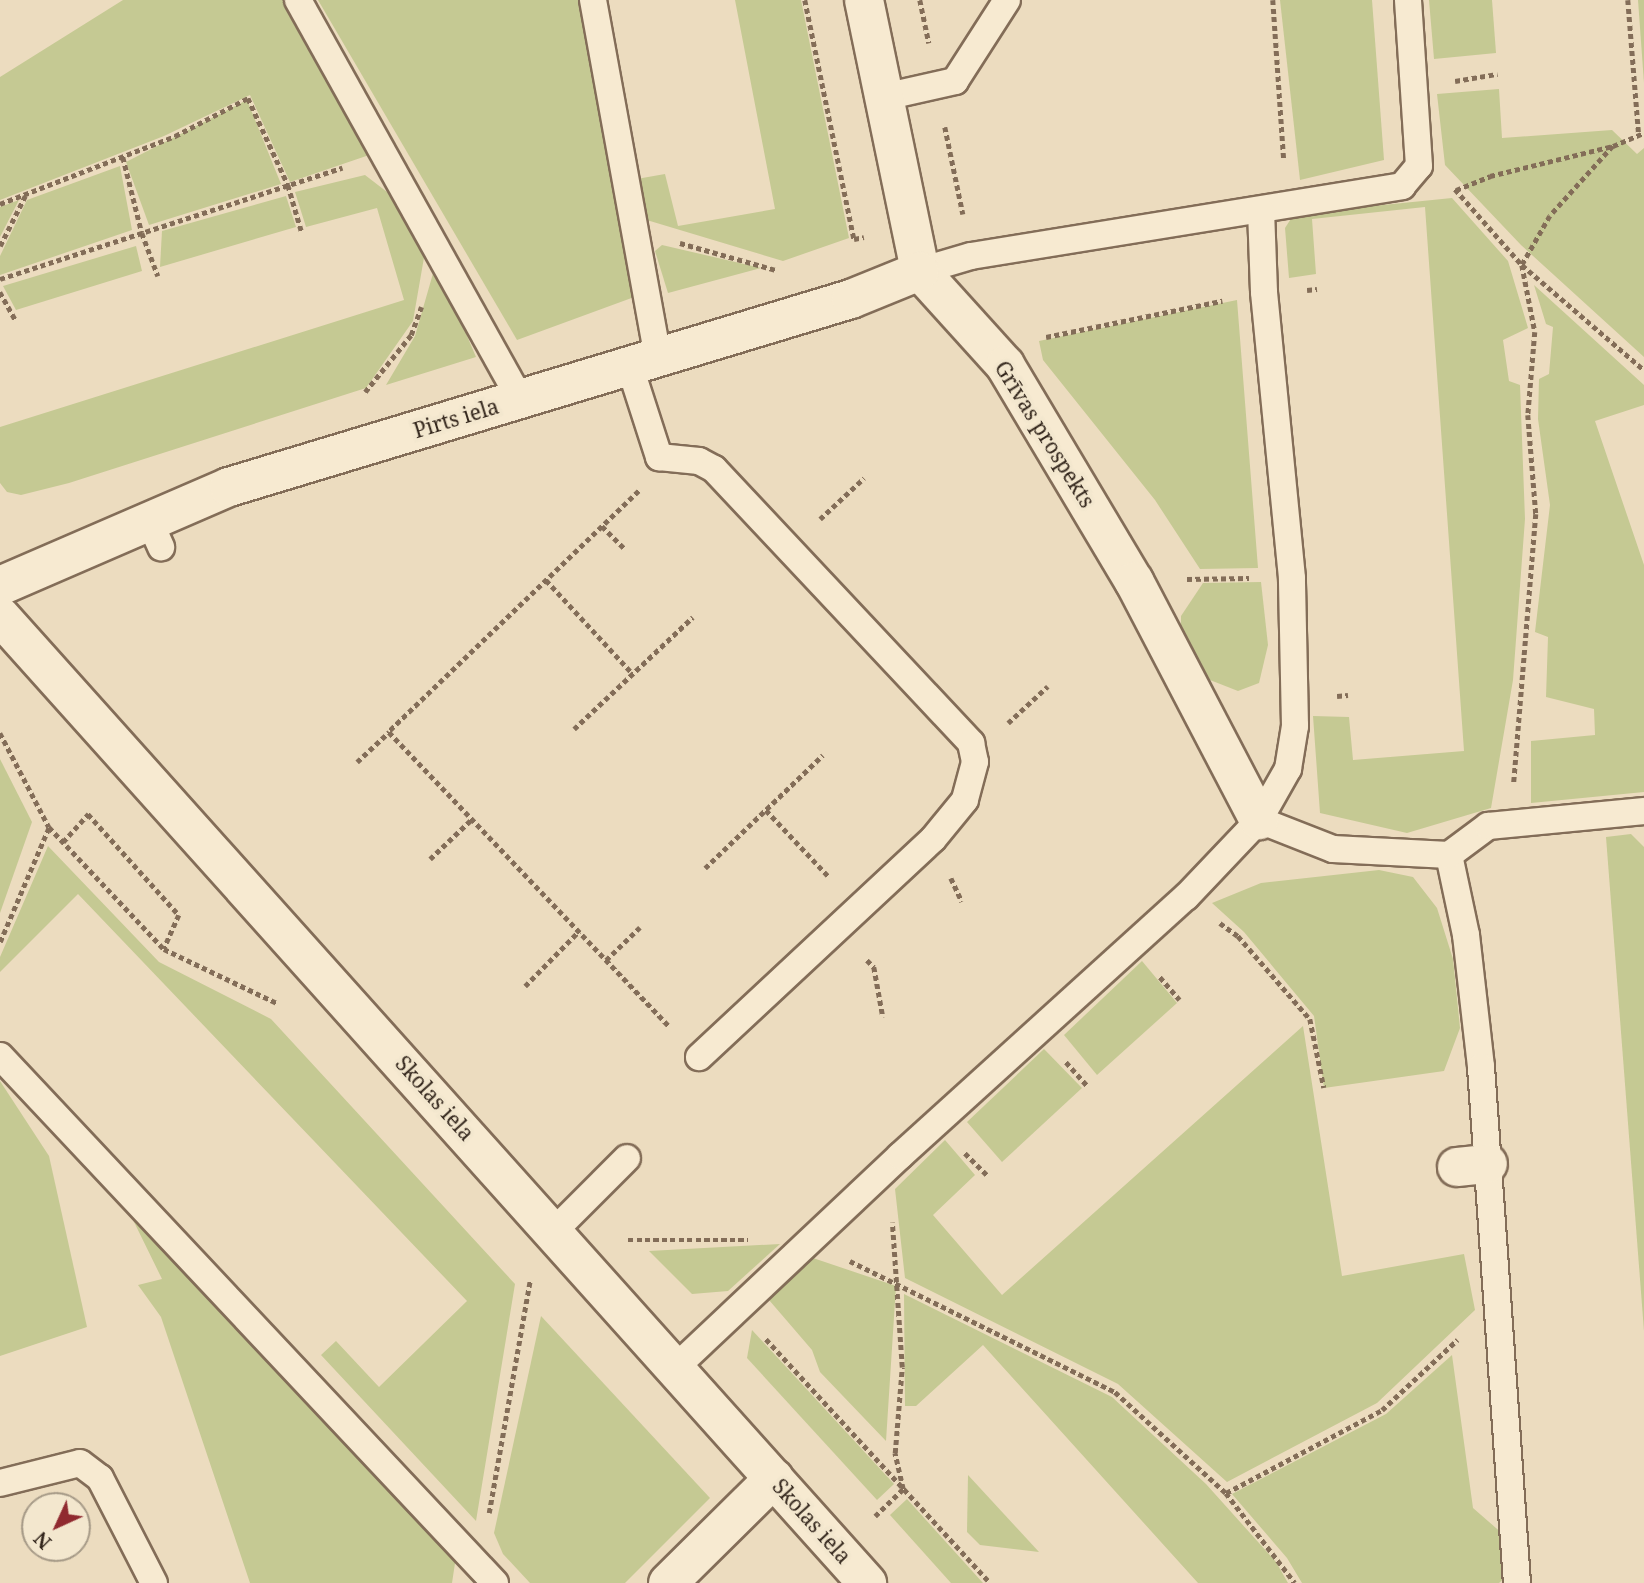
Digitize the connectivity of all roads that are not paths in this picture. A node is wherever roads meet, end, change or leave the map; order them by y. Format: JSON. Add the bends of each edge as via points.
{"nodes":[{"id":1,"x":298,"y":0,"type":"edge"},
{"id":2,"x":593,"y":0,"type":"edge"},
{"id":3,"x":864,"y":0,"type":"edge"},
{"id":4,"x":1007,"y":0,"type":"edge"},
{"id":5,"x":1408,"y":0,"type":"edge"},
{"id":6,"x":884,"y":97,"type":"junction"},
{"id":7,"x":1261,"y":211,"type":"junction"},
{"id":8,"x":920,"y":271,"type":"junction"},
{"id":9,"x":644,"y":363,"type":"junction"},
{"id":10,"x":520,"y":399,"type":"junction"},
{"id":11,"x":0,"y":586,"type":"edge"},
{"id":12,"x":0,"y":616,"type":"edge"},
{"id":13,"x":1644,"y":811,"type":"edge"},
{"id":14,"x":1259,"y":820,"type":"junction"},
{"id":15,"x":1449,"y":855,"type":"junction"},
{"id":16,"x":0,"y":1056,"type":"edge"},
{"id":17,"x":699,"y":1058,"type":"road end"},
{"id":18,"x":627,"y":1158,"type":"dead end"},
{"id":19,"x":554,"y":1231,"type":"junction"},
{"id":20,"x":676,"y":1367,"type":"junction"},
{"id":21,"x":774,"y":1478,"type":"junction"},
{"id":22,"x":0,"y":1483,"type":"edge"},
{"id":23,"x":487,"y":1575,"type":"edge"},
{"id":24,"x":154,"y":1583,"type":"edge"},
{"id":25,"x":668,"y":1583,"type":"edge"},
{"id":26,"x":867,"y":1583,"type":"edge"},
{"id":27,"x":1517,"y":1583,"type":"edge"}],
"edges":[{"from":1,"to":10,"type":"lane"},
{"from":2,"to":9,"type":"lane","via":[[635,230]]},
{"from":3,"to":6,"type":"street"},
{"from":4,"to":6,"type":"lane","via":[[955,81]]},
{"from":5,"to":7,"type":"lane","via":[[1419,166],[1402,186]]},
{"from":6,"to":8,"type":"street"},
{"from":7,"to":8,"type":"lane","via":[[971,256]]},
{"from":7,"to":14,"type":"lane","via":[[1264,292],[1292,578],[1295,726],[1288,769]]},
{"from":8,"to":9,"type":"street","name":"Pirts iela","via":[[851,299]]},
{"from":8,"to":14,"type":"street","name":"Grīvas prospekts","via":[[1005,365],[1134,581]]},
{"from":9,"to":10,"type":"street","name":"Pirts iela"},
{"from":9,"to":17,"type":"lane","via":[[659,457],[699,461],[714,469],[971,743],[975,762],[965,800],[933,839]]},
{"from":10,"to":11,"type":"street","name":"Pirts iela","via":[[229,486],[155,533]]},
{"from":12,"to":19,"type":"street","name":"Skolas iela"},
{"from":13,"to":15,"type":"lane","via":[[1488,826]]},
{"from":14,"to":15,"type":"lane","via":[[1333,849]]},
{"from":14,"to":20,"type":"lane","via":[[1186,897]]},
{"from":15,"to":27,"type":"lane","via":[[1466,935],[1472,1165],[1498,1301]]},
{"from":16,"to":23,"type":"lane"},
{"from":18,"to":19,"type":"lane"},
{"from":19,"to":20,"type":"street","name":"Skolas iela"},
{"from":20,"to":21,"type":"street","name":"Skolas iela"},
{"from":21,"to":25,"type":"street"},
{"from":21,"to":26,"type":"street","name":"Skolas iela"},
{"from":22,"to":24,"type":"lane","via":[[80,1463],[100,1478]]}]}
